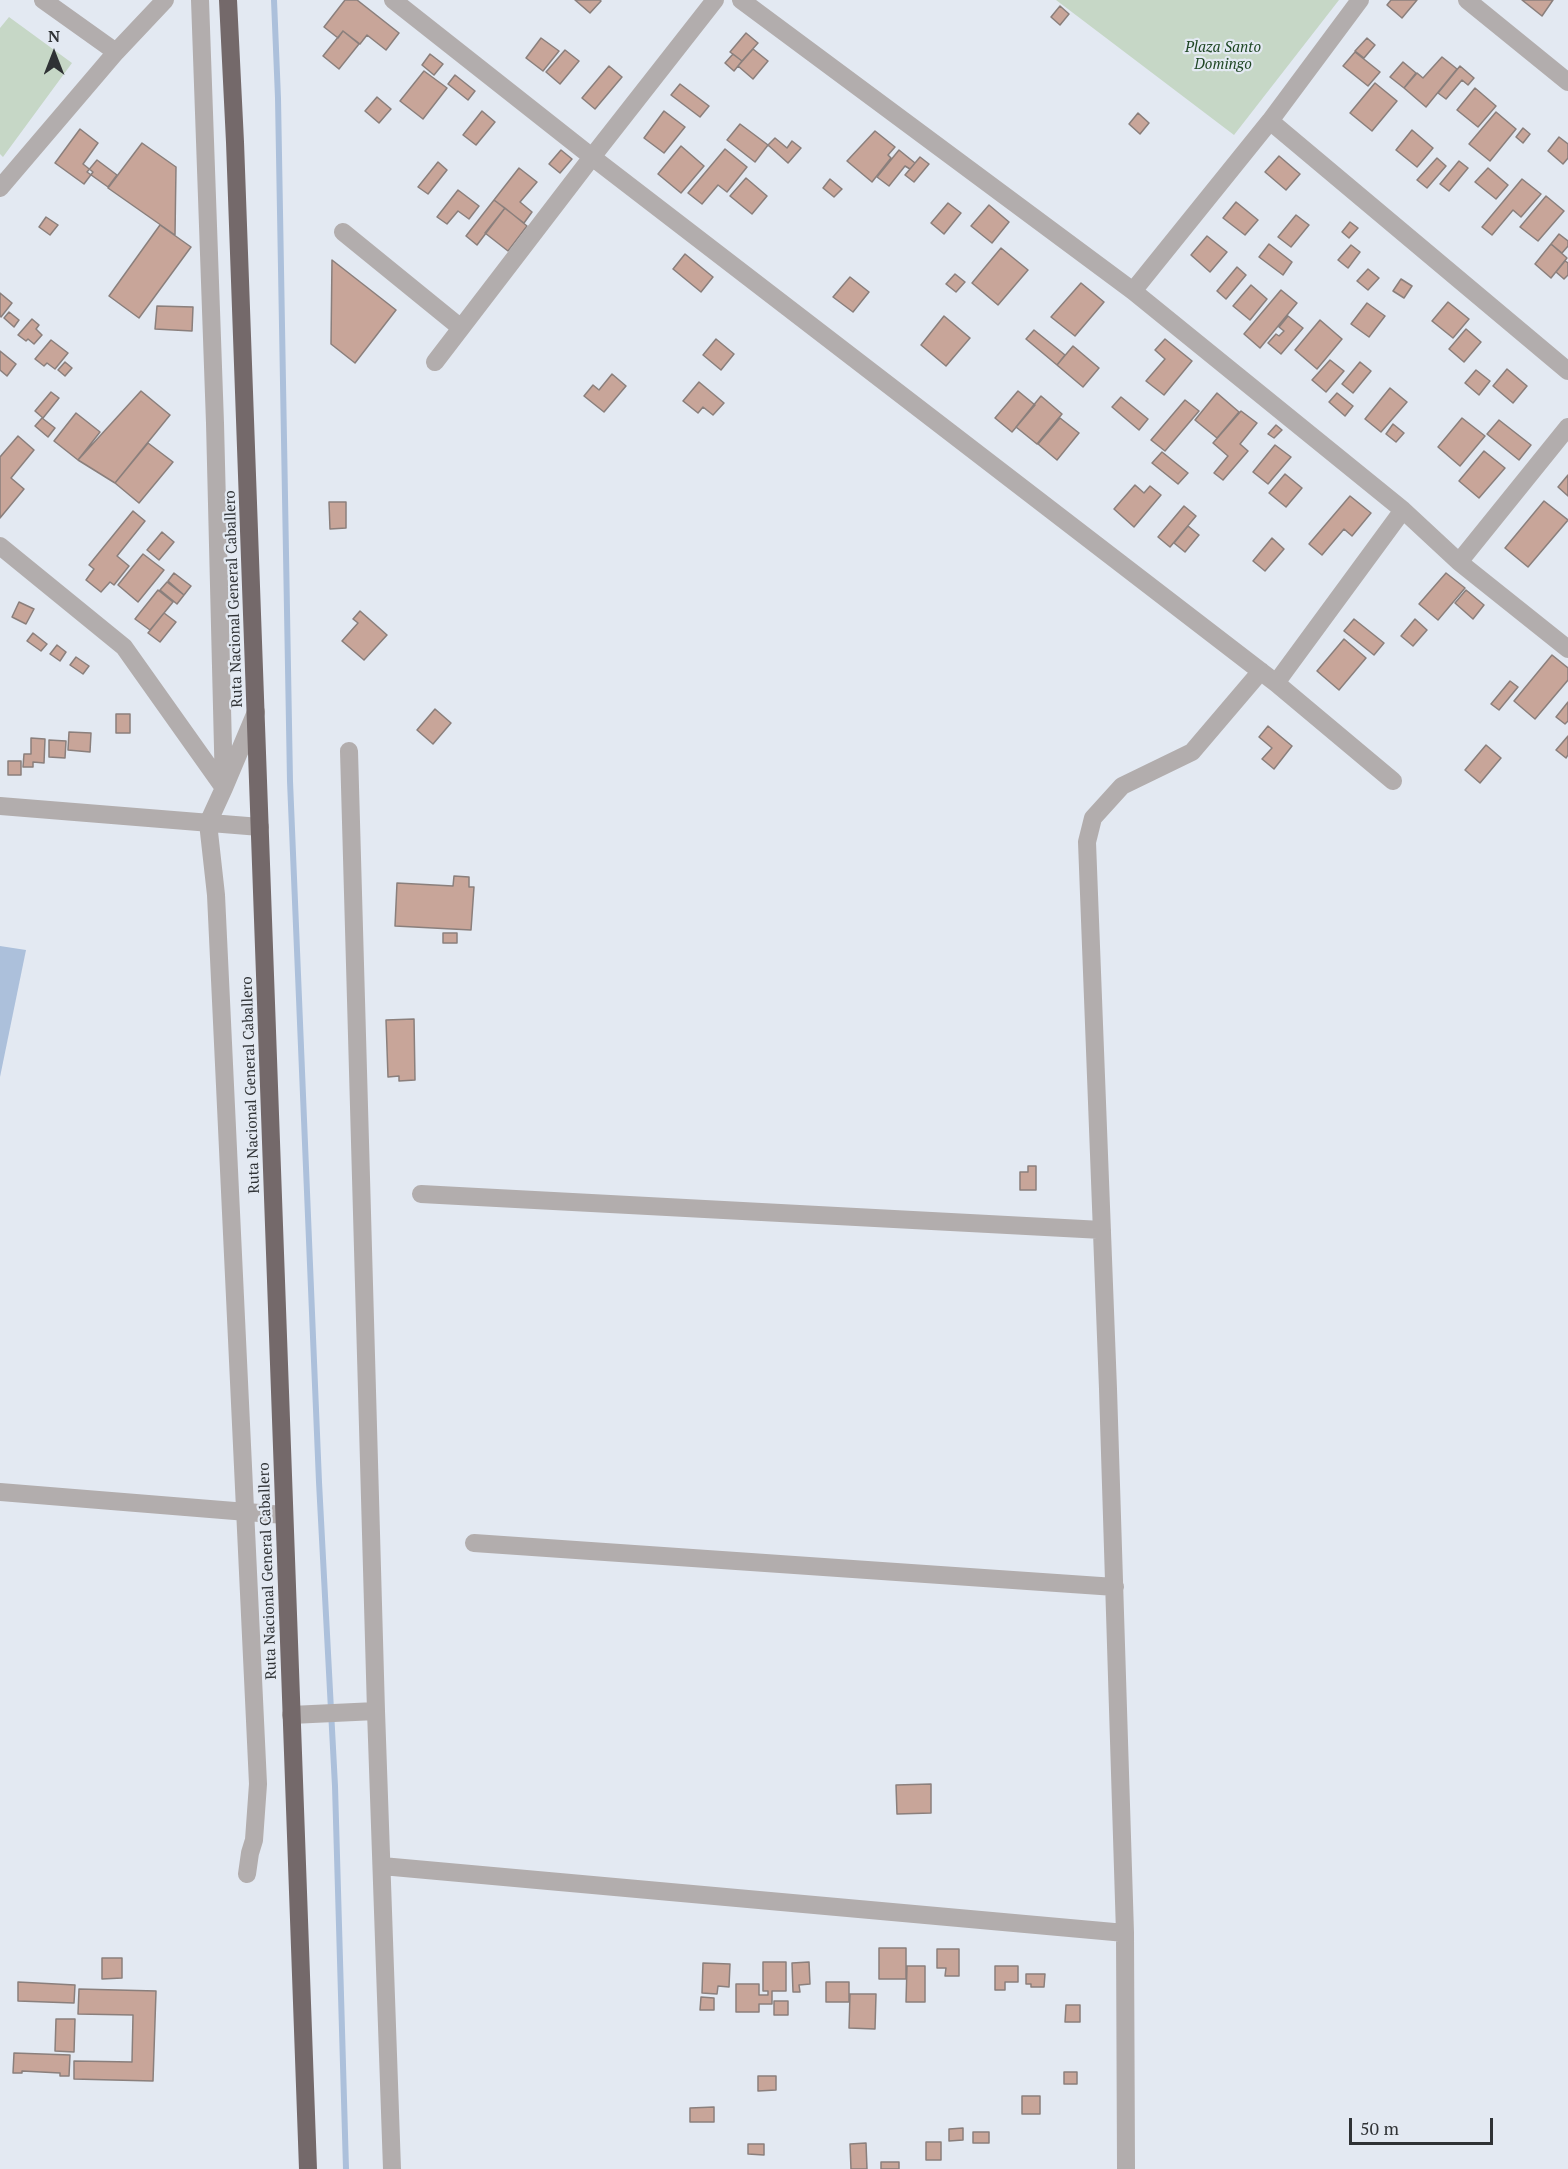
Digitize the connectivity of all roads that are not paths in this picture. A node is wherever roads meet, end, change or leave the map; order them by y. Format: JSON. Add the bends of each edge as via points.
{"nodes":[{"id":1,"x":43,"y":0,"type":"edge"},
{"id":2,"x":165,"y":0,"type":"edge"},
{"id":3,"x":200,"y":0,"type":"edge"},
{"id":4,"x":228,"y":0,"type":"edge"},
{"id":5,"x":393,"y":0,"type":"edge"},
{"id":6,"x":715,"y":0,"type":"edge"},
{"id":7,"x":741,"y":0,"type":"edge"},
{"id":8,"x":1360,"y":0,"type":"edge"},
{"id":9,"x":1467,"y":0,"type":"edge"},
{"id":10,"x":116,"y":51,"type":"junction"},
{"id":11,"x":1568,"y":82,"type":"edge"},
{"id":12,"x":1270,"y":121,"type":"junction"},
{"id":13,"x":592,"y":157,"type":"junction"},
{"id":14,"x":0,"y":188,"type":"edge"},
{"id":15,"x":343,"y":232,"type":"dead end"},
{"id":16,"x":1133,"y":291,"type":"junction"},
{"id":17,"x":461,"y":328,"type":"junction"},
{"id":18,"x":435,"y":362,"type":"dead end"},
{"id":19,"x":1568,"y":371,"type":"edge"},
{"id":20,"x":1568,"y":427,"type":"edge"},
{"id":21,"x":1403,"y":510,"type":"junction"},
{"id":22,"x":0,"y":546,"type":"edge"},
{"id":23,"x":1458,"y":562,"type":"junction"},
{"id":24,"x":1568,"y":649,"type":"edge"},
{"id":25,"x":1268,"y":677,"type":"junction"},
{"id":26,"x":256,"y":712,"type":"junction"},
{"id":27,"x":349,"y":751,"type":"dead end"},
{"id":28,"x":1393,"y":781,"type":"dead end"},
{"id":29,"x":224,"y":788,"type":"junction"},
{"id":30,"x":0,"y":806,"type":"edge"},
{"id":31,"x":208,"y":823,"type":"junction"},
{"id":32,"x":260,"y":827,"type":"junction"},
{"id":33,"x":421,"y":1194,"type":"dead end"},
{"id":34,"x":1102,"y":1230,"type":"junction"},
{"id":35,"x":0,"y":1492,"type":"edge"},
{"id":36,"x":245,"y":1512,"type":"junction"},
{"id":37,"x":284,"y":1515,"type":"junction"},
{"id":38,"x":474,"y":1543,"type":"dead end"},
{"id":39,"x":1114,"y":1587,"type":"junction"},
{"id":40,"x":376,"y":1711,"type":"junction"},
{"id":41,"x":291,"y":1715,"type":"junction"},
{"id":42,"x":382,"y":1866,"type":"junction"},
{"id":43,"x":247,"y":1874,"type":"dead end"},
{"id":44,"x":1125,"y":1933,"type":"junction"},
{"id":45,"x":308,"y":2169,"type":"edge"},
{"id":46,"x":392,"y":2169,"type":"edge"},
{"id":47,"x":1126,"y":2169,"type":"edge"}],
"edges":[{"from":1,"to":10,"type":"street"},
{"from":2,"to":10,"type":"street"},
{"from":3,"to":29,"type":"street"},
{"from":4,"to":26,"type":"highway","name":"Ruta Nacional General Caballero"},
{"from":5,"to":13,"type":"street"},
{"from":6,"to":13,"type":"street"},
{"from":7,"to":16,"type":"street"},
{"from":8,"to":12,"type":"street"},
{"from":9,"to":11,"type":"street"},
{"from":10,"to":14,"type":"street"},
{"from":12,"to":16,"type":"street"},
{"from":12,"to":19,"type":"street"},
{"from":13,"to":17,"type":"street"},
{"from":13,"to":25,"type":"street"},
{"from":15,"to":17,"type":"street"},
{"from":16,"to":21,"type":"street"},
{"from":17,"to":18,"type":"street"},
{"from":20,"to":23,"type":"street"},
{"from":21,"to":23,"type":"street"},
{"from":21,"to":25,"type":"street"},
{"from":22,"to":29,"type":"street","via":[[124,647]]},
{"from":23,"to":24,"type":"street"},
{"from":25,"to":28,"type":"street"},
{"from":25,"to":34,"type":"street","via":[[1192,752],[1122,786],[1093,818],[1087,842]]},
{"from":26,"to":29,"type":"street"},
{"from":26,"to":32,"type":"highway","name":"Ruta Nacional General Caballero"},
{"from":27,"to":40,"type":"street"},
{"from":29,"to":31,"type":"street"},
{"from":30,"to":31,"type":"street"},
{"from":31,"to":32,"type":"street"},
{"from":31,"to":36,"type":"street","via":[[216,895]]},
{"from":32,"to":37,"type":"highway","name":"Ruta Nacional General Caballero"},
{"from":33,"to":34,"type":"street"},
{"from":34,"to":39,"type":"street"},
{"from":35,"to":36,"type":"street"},
{"from":36,"to":37,"type":"street"},
{"from":36,"to":43,"type":"street","via":[[258,1784],[255,1840]]},
{"from":37,"to":41,"type":"highway","name":"Ruta Nacional General Caballero"},
{"from":38,"to":39,"type":"street"},
{"from":39,"to":44,"type":"street"},
{"from":40,"to":41,"type":"street"},
{"from":40,"to":42,"type":"street"},
{"from":41,"to":45,"type":"highway","name":"Ruta Nacional General Caballero"},
{"from":42,"to":44,"type":"street"},
{"from":42,"to":46,"type":"street"},
{"from":44,"to":47,"type":"street"}]}
